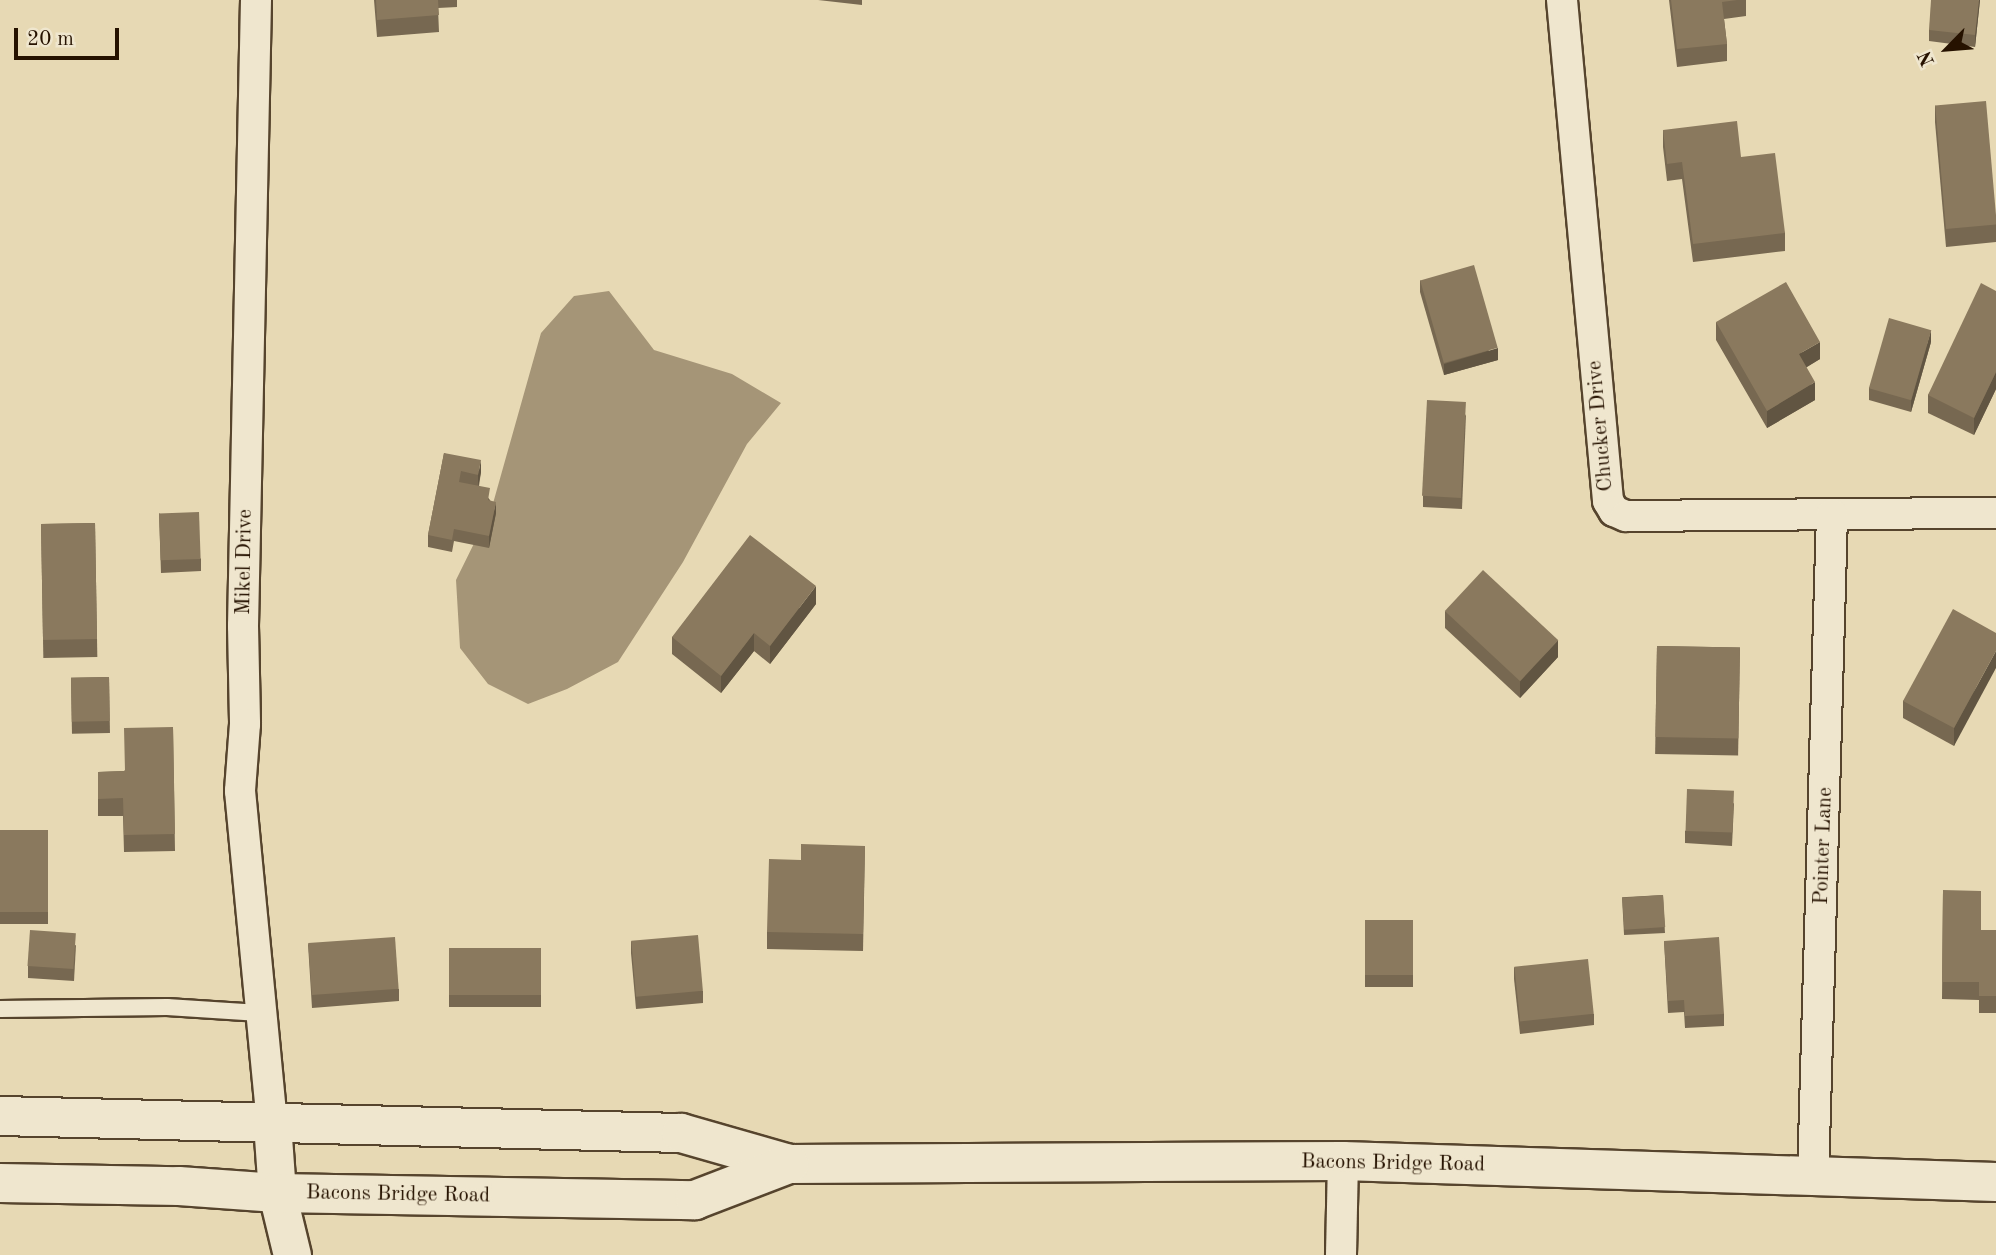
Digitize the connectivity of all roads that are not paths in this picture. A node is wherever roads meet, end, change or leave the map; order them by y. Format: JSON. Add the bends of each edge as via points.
{"nodes":[{"id":1,"x":256,"y":0,"type":"edge"},
{"id":2,"x":1562,"y":0,"type":"edge"},
{"id":3,"x":1996,"y":513,"type":"edge"},
{"id":4,"x":1832,"y":514,"type":"junction"},
{"id":5,"x":0,"y":1009,"type":"edge"},
{"id":6,"x":260,"y":1013,"type":"junction"},
{"id":7,"x":0,"y":1116,"type":"edge"},
{"id":8,"x":272,"y":1123,"type":"junction"},
{"id":9,"x":1343,"y":1161,"type":"junction"},
{"id":10,"x":789,"y":1164,"type":"junction"},
{"id":11,"x":1812,"y":1178,"type":"junction"},
{"id":12,"x":0,"y":1182,"type":"edge"},
{"id":13,"x":1996,"y":1182,"type":"edge"},
{"id":14,"x":277,"y":1193,"type":"junction"},
{"id":15,"x":292,"y":1255,"type":"edge"},
{"id":16,"x":1341,"y":1255,"type":"edge"}],
"edges":[{"from":1,"to":6,"type":"street","name":"Mikel Drive","via":[[245,724],[240,792]]},
{"from":2,"to":4,"type":"street","name":"Chucker Drive","via":[[1608,501],[1614,511],[1626,516]]},
{"from":3,"to":4,"type":"street","name":"Chucker Drive"},
{"from":4,"to":11,"type":"street","name":"Pointer Lane"},
{"from":5,"to":6,"type":"lane","via":[[167,1007]]},
{"from":6,"to":8,"type":"street","name":"Mikel Drive"},
{"from":7,"to":8,"type":"main road","name":"Bacons Bridge Road"},
{"from":8,"to":10,"type":"main road","name":"Bacons Bridge Road","via":[[681,1133]]},
{"from":8,"to":14,"type":"street"},
{"from":9,"to":10,"type":"main road","name":"Bacons Bridge Road"},
{"from":9,"to":11,"type":"main road","name":"Bacons Bridge Road"},
{"from":9,"to":16,"type":"street"},
{"from":10,"to":14,"type":"main road","name":"Bacons Bridge Road","via":[[695,1200]]},
{"from":11,"to":13,"type":"main road","name":"Bacons Bridge Road"},
{"from":12,"to":14,"type":"main road","name":"Bacons Bridge Road"},
{"from":14,"to":15,"type":"street"}]}
